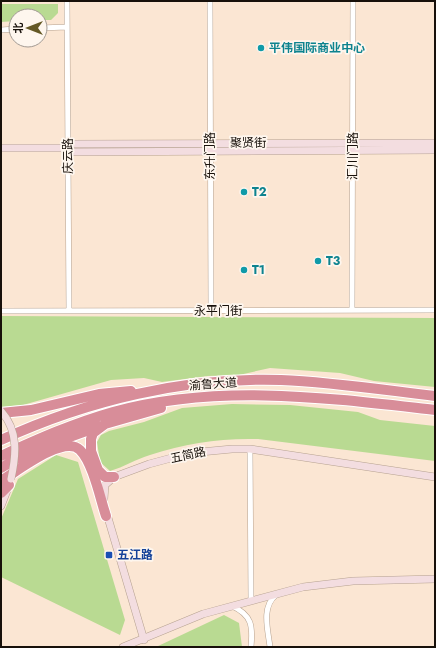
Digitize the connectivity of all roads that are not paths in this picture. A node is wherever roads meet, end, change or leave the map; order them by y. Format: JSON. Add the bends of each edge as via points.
{"nodes":[{"id":1,"x":67,"y":1,"type":"edge"},
{"id":2,"x":210,"y":1,"type":"edge"},
{"id":3,"x":353,"y":1,"type":"edge"},
{"id":4,"x":67,"y":27,"type":"junction"},
{"id":5,"x":48,"y":28,"type":"edge"},
{"id":6,"x":353,"y":143,"type":"junction"},
{"id":7,"x":435,"y":143,"type":"edge"},
{"id":8,"x":210,"y":147,"type":"junction"},
{"id":9,"x":1,"y":148,"type":"edge"},
{"id":10,"x":66,"y":148,"type":"junction"},
{"id":11,"x":435,"y":150,"type":"edge"},
{"id":12,"x":353,"y":151,"type":"junction"},
{"id":13,"x":352,"y":310,"type":"junction"},
{"id":14,"x":435,"y":310,"type":"edge"},
{"id":15,"x":1,"y":311,"type":"edge"},
{"id":16,"x":69,"y":311,"type":"junction"},
{"id":17,"x":211,"y":311,"type":"junction"},
{"id":18,"x":165,"y":388,"type":"junction"},
{"id":19,"x":435,"y":396,"type":"edge"},
{"id":20,"x":188,"y":398,"type":"junction"},
{"id":21,"x":435,"y":410,"type":"edge"},
{"id":22,"x":1,"y":412,"type":"edge"},
{"id":23,"x":105,"y":424,"type":"junction"},
{"id":24,"x":1,"y":440,"type":"edge"},
{"id":25,"x":250,"y":449,"type":"junction"},
{"id":26,"x":1,"y":456,"type":"edge"},
{"id":27,"x":1,"y":468,"type":"edge"},
{"id":28,"x":114,"y":477,"type":"junction"},
{"id":29,"x":435,"y":477,"type":"edge"},
{"id":30,"x":7,"y":482,"type":"edge"},
{"id":31,"x":1,"y":493,"type":"edge"},
{"id":32,"x":1,"y":506,"type":"edge"},
{"id":33,"x":106,"y":516,"type":"junction"},
{"id":34,"x":435,"y":579,"type":"edge"},
{"id":35,"x":278,"y":594,"type":"junction"},
{"id":36,"x":250,"y":600,"type":"junction"},
{"id":37,"x":231,"y":606,"type":"junction"},
{"id":38,"x":144,"y":640,"type":"junction"},
{"id":39,"x":123,"y":647,"type":"edge"},
{"id":40,"x":132,"y":647,"type":"edge"},
{"id":41,"x":251,"y":647,"type":"edge"},
{"id":42,"x":270,"y":647,"type":"edge"}],
"edges":[{"from":1,"to":4,"type":"street","name":"庆云路"},
{"from":2,"to":8,"type":"street","name":"东升门路"},
{"from":3,"to":6,"type":"street","name":"汇川门路"},
{"from":4,"to":5,"type":"street"},
{"from":4,"to":10,"type":"street","name":"庆云路"},
{"from":6,"to":7,"type":"main road","name":"聚贤街"},
{"from":6,"to":8,"type":"main road","name":"聚贤街"},
{"from":6,"to":12,"type":"street","name":"汇川门路"},
{"from":8,"to":10,"type":"main road","name":"聚贤街"},
{"from":8,"to":12,"type":"main road","name":"聚贤街"},
{"from":8,"to":17,"type":"street","name":"东升门路"},
{"from":9,"to":10,"type":"main road","name":"聚贤街"},
{"from":10,"to":16,"type":"street","name":"庆云路"},
{"from":11,"to":12,"type":"main road","name":"聚贤街"},
{"from":12,"to":13,"type":"street","name":"汇川门路"},
{"from":13,"to":14,"type":"street","name":"永平门街"},
{"from":13,"to":17,"type":"street","name":"永平门街"},
{"from":15,"to":16,"type":"street","name":"永平门街"},
{"from":16,"to":17,"type":"street","name":"永平门街"},
{"from":18,"to":19,"type":"highway","name":"渝鲁大道","via":[[236,381],[280,380]]},
{"from":18,"to":22,"type":"highway","via":[[99,394],[31,410]]},
{"from":18,"to":24,"type":"highway","name":"渝鲁大道","via":[[63,414]]},
{"from":20,"to":21,"type":"highway","name":"渝鲁大道","via":[[279,395]]},
{"from":20,"to":23,"type":"highway","via":[[143,415]]},
{"from":20,"to":26,"type":"highway","name":"渝鲁大道","via":[[114,412],[61,429]]},
{"from":22,"to":30,"type":"main road","bridge":true,"via":[[14,437],[16,452]]},
{"from":23,"to":27,"type":"highway","via":[[35,449]]},
{"from":23,"to":28,"type":"highway","via":[[93,434],[91,451],[101,474],[108,478]]},
{"from":25,"to":28,"type":"main road","name":"五简路","via":[[190,453]]},
{"from":25,"to":29,"type":"main road","name":"五简路"},
{"from":25,"to":36,"type":"street"},
{"from":28,"to":33,"type":"main road","via":[[104,489]]},
{"from":30,"to":31,"type":"highway"},
{"from":30,"to":32,"type":"main road"},
{"from":30,"to":33,"type":"highway","via":[[49,451],[73,446],[87,462]]},
{"from":33,"to":38,"type":"main road"},
{"from":34,"to":35,"type":"main road","via":[[328,582]]},
{"from":35,"to":36,"type":"main road"},
{"from":35,"to":42,"type":"street","via":[[271,599],[268,607]]},
{"from":36,"to":37,"type":"main road"},
{"from":37,"to":38,"type":"main road","via":[[182,622]]},
{"from":37,"to":41,"type":"street","via":[[241,610],[248,617],[253,633]]},
{"from":38,"to":39,"type":"main road"},
{"from":38,"to":40,"type":"main road"}]}
